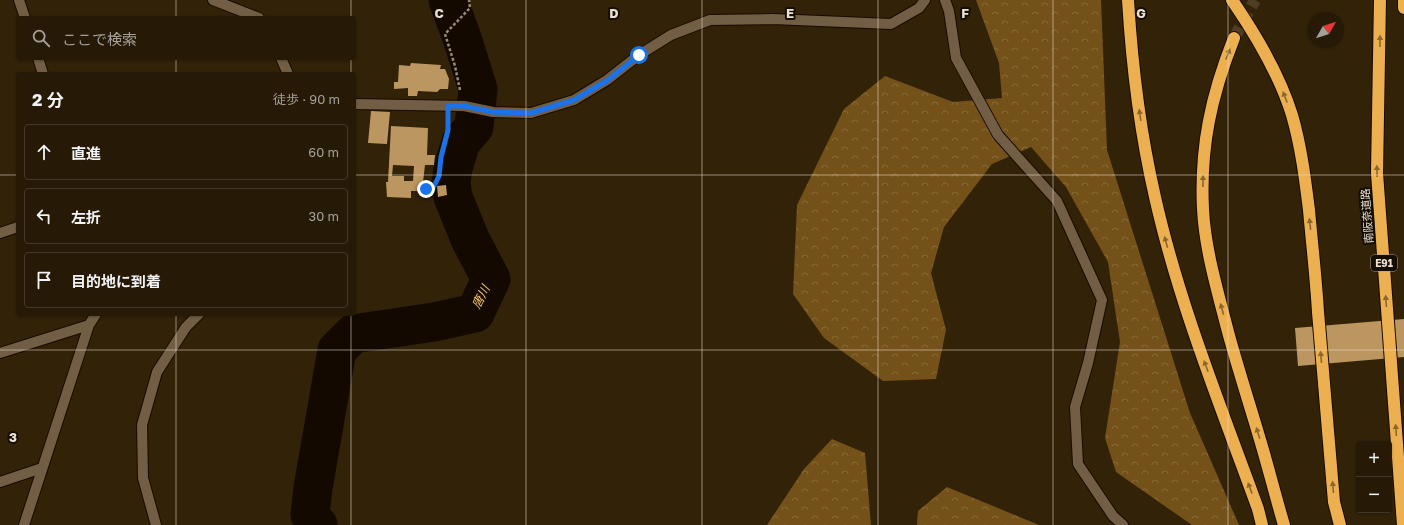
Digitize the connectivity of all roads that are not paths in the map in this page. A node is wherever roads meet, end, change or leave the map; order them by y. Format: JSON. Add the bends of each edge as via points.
{"nodes":[{"id":1,"x":19,"y":0,"type":"edge"},
{"id":2,"x":213,"y":0,"type":"edge"},
{"id":3,"x":925,"y":0,"type":"edge"},
{"id":4,"x":945,"y":0,"type":"edge"},
{"id":5,"x":1128,"y":0,"type":"edge"},
{"id":6,"x":1232,"y":0,"type":"edge"},
{"id":7,"x":1380,"y":0,"type":"edge"},
{"id":8,"x":1404,"y":0,"type":"edge"},
{"id":9,"x":1404,"y":8,"type":"edge"},
{"id":10,"x":24,"y":16,"type":"edge"},
{"id":11,"x":254,"y":16,"type":"edge"},
{"id":12,"x":1234,"y":38,"type":"tunnel mouth"},
{"id":13,"x":39,"y":60,"type":"edge"},
{"id":14,"x":283,"y":60,"type":"edge"},
{"id":15,"x":42,"y":72,"type":"edge"},
{"id":16,"x":287,"y":72,"type":"edge"},
{"id":17,"x":356,"y":104,"type":"edge"},
{"id":18,"x":16,"y":228,"type":"edge"},
{"id":19,"x":0,"y":233,"type":"edge"},
{"id":20,"x":95,"y":316,"type":"edge"},
{"id":21,"x":197,"y":316,"type":"edge"},
{"id":22,"x":90,"y":325,"type":"junction"},
{"id":23,"x":0,"y":353,"type":"edge"},
{"id":24,"x":42,"y":468,"type":"junction"},
{"id":25,"x":0,"y":482,"type":"edge"},
{"id":26,"x":24,"y":525,"type":"edge"},
{"id":27,"x":156,"y":525,"type":"edge"},
{"id":28,"x":1123,"y":525,"type":"edge"},
{"id":29,"x":1262,"y":525,"type":"edge"},
{"id":30,"x":1284,"y":525,"type":"edge"},
{"id":31,"x":1340,"y":525,"type":"edge"},
{"id":32,"x":1403,"y":525,"type":"edge"}],
"edges":[{"from":1,"to":10,"type":"street"},
{"from":2,"to":11,"type":"street"},
{"from":3,"to":17,"type":"street","via":[[920,8],[892,24],[773,19],[710,20],[665,39],[639,55],[608,80],[574,100],[531,113],[493,112],[464,106]]},
{"from":4,"to":28,"type":"street","via":[[956,58],[998,135],[1057,201],[1102,300],[1076,407],[1078,464],[1113,516]]},
{"from":29,"to":5,"type":"highway","one_way":true,"via":[[1196,338],[1155,198],[1135,81]]},
{"from":31,"to":6,"type":"highway","one_way":true,"via":[[1334,502],[1304,171],[1292,114],[1280,84],[1267,56]]},
{"from":32,"to":7,"type":"highway","name":"南阪奈道路","number":"E91","one_way":true,"via":[[1377,172]]},
{"from":8,"to":9,"type":"highway"},
{"from":30,"to":12,"type":"highway","one_way":true,"via":[[1218,292],[1207,248],[1203,210],[1202,172],[1205,138],[1221,71]]},
{"from":13,"to":15,"type":"street"},
{"from":14,"to":16,"type":"street"},
{"from":18,"to":19,"type":"street"},
{"from":20,"to":22,"type":"street"},
{"from":21,"to":27,"type":"street","via":[[186,327],[157,372],[142,425],[143,478]]},
{"from":22,"to":23,"type":"street"},
{"from":22,"to":24,"type":"street"},
{"from":24,"to":25,"type":"street"},
{"from":24,"to":26,"type":"street"}]}
